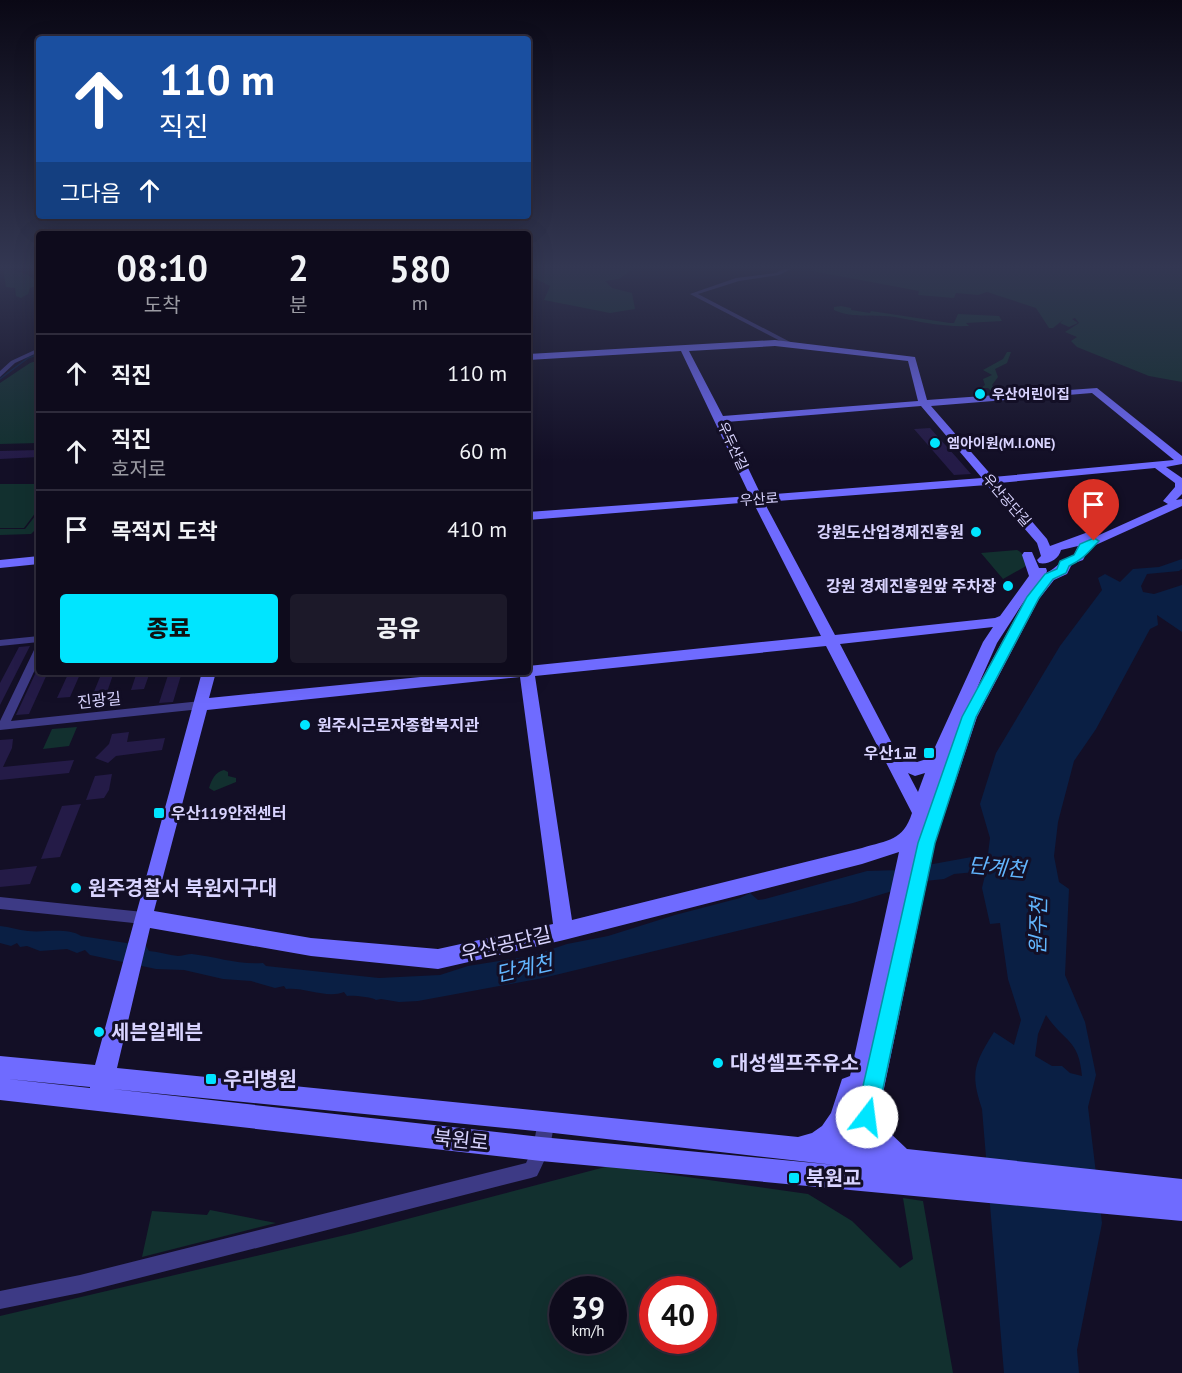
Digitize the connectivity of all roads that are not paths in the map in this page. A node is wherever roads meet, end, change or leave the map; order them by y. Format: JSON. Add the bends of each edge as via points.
{"nodes":[{"id":1,"x":769,"y":333,"type":"edge"},
{"id":2,"x":792,"y":345,"type":"junction"},
{"id":3,"x":684,"y":349,"type":"junction"},
{"id":4,"x":36,"y":351,"type":"edge"},
{"id":5,"x":531,"y":357,"type":"edge"},
{"id":6,"x":0,"y":375,"type":"edge"},
{"id":7,"x":923,"y":403,"type":"junction"},
{"id":8,"x":720,"y":419,"type":"junction"},
{"id":9,"x":1178,"y":464,"type":"edge"},
{"id":10,"x":1155,"y":468,"type":"junction"},
{"id":11,"x":989,"y":481,"type":"junction"},
{"id":12,"x":1182,"y":495,"type":"edge"},
{"id":13,"x":758,"y":499,"type":"junction"},
{"id":14,"x":1176,"y":501,"type":"edge"},
{"id":15,"x":531,"y":516,"type":"edge"},
{"id":16,"x":1043,"y":542,"type":"junction"},
{"id":17,"x":1069,"y":548,"type":"junction"},
{"id":18,"x":36,"y":560,"type":"edge"},
{"id":19,"x":0,"y":564,"type":"edge"},
{"id":20,"x":1041,"y":566,"type":"junction"},
{"id":21,"x":970,"y":626,"type":"junction"},
{"id":22,"x":1001,"y":632,"type":"junction"},
{"id":23,"x":36,"y":639,"type":"edge"},
{"id":24,"x":830,"y":641,"type":"junction"},
{"id":25,"x":0,"y":643,"type":"edge"},
{"id":26,"x":36,"y":656,"type":"edge"},
{"id":27,"x":531,"y":672,"type":"edge"},
{"id":28,"x":208,"y":675,"type":"edge"},
{"id":29,"x":497,"y":675,"type":"edge"},
{"id":30,"x":527,"y":675,"type":"edge"},
{"id":31,"x":201,"y":705,"type":"junction"},
{"id":32,"x":2,"y":726,"type":"edge"},
{"id":33,"x":890,"y":754,"type":"junction"},
{"id":34,"x":937,"y":776,"type":"junction"},
{"id":35,"x":920,"y":812,"type":"junction"},
{"id":36,"x":920,"y":837,"type":"junction"},
{"id":37,"x":862,"y":856,"type":"junction"},
{"id":38,"x":903,"y":868,"type":"junction"},
{"id":39,"x":0,"y":903,"type":"edge"},
{"id":40,"x":901,"y":920,"type":"junction"},
{"id":41,"x":142,"y":925,"type":"junction"},
{"id":42,"x":564,"y":931,"type":"junction"},
{"id":43,"x":0,"y":1067,"type":"edge"},
{"id":44,"x":871,"y":1070,"type":"junction"},
{"id":45,"x":105,"y":1077,"type":"junction"},
{"id":46,"x":0,"y":1089,"type":"edge"},
{"id":47,"x":98,"y":1099,"type":"junction"},
{"id":48,"x":545,"y":1121,"type":"junction"},
{"id":49,"x":541,"y":1149,"type":"junction"},
{"id":50,"x":790,"y":1149,"type":"junction"},
{"id":51,"x":858,"y":1167,"type":"junction"},
{"id":52,"x":914,"y":1169,"type":"junction"},
{"id":53,"x":1182,"y":1191,"type":"edge"},
{"id":54,"x":1182,"y":1209,"type":"edge"},
{"id":55,"x":0,"y":1300,"type":"edge"}],
"edges":[{"from":1,"to":2,"type":"street"},
{"from":2,"to":3,"type":"street","name":"우산공단길","via":[[760,343]]},
{"from":2,"to":7,"type":"street","name":"우산공단길","via":[[912,359]]},
{"from":3,"to":5,"type":"street","name":"우산공단길"},
{"from":3,"to":8,"type":"street","name":"우두산길"},
{"from":4,"to":6,"type":"street","via":[[13,362]]},
{"from":7,"to":8,"type":"street"},
{"from":7,"to":9,"type":"street","via":[[1094,390]]},
{"from":7,"to":11,"type":"street","name":"우산공단길"},
{"from":8,"to":13,"type":"street","name":"우두산길"},
{"from":9,"to":10,"type":"street","name":"우산로"},
{"from":10,"to":11,"type":"street","name":"우산로"},
{"from":10,"to":14,"type":"street","via":[[1180,482]]},
{"from":11,"to":13,"type":"street","name":"우산로"},
{"from":11,"to":16,"type":"street","name":"우산공단길"},
{"from":12,"to":14,"type":"street"},
{"from":13,"to":15,"type":"street","name":"우산로"},
{"from":13,"to":24,"type":"street","name":"우두산길"},
{"from":14,"to":17,"type":"street","via":[[1084,546]]},
{"from":16,"to":17,"type":"street"},
{"from":16,"to":20,"type":"street"},
{"from":17,"to":20,"type":"street","via":[[1054,554]]},
{"from":17,"to":20,"type":"street","via":[[1079,557],[1064,564],[1062,571]]},
{"from":18,"to":19,"type":"street"},
{"from":20,"to":22,"type":"street","via":[[1034,597]]},
{"from":21,"to":22,"type":"street","via":[[985,632]]},
{"from":21,"to":22,"type":"street","via":[[997,622]]},
{"from":21,"to":24,"type":"street"},
{"from":22,"to":34,"type":"street"},
{"from":22,"to":34,"type":"street","via":[[969,717]]},
{"from":23,"to":25,"type":"street"},
{"from":24,"to":27,"type":"street"},
{"from":24,"to":33,"type":"street","name":"우두산길"},
{"from":26,"to":32,"type":"street"},
{"from":28,"to":31,"type":"street"},
{"from":29,"to":31,"type":"street"},
{"from":30,"to":42,"type":"street"},
{"from":31,"to":32,"type":"street","name":"진광길"},
{"from":31,"to":41,"type":"street"},
{"from":33,"to":34,"type":"street","via":[[916,776]]},
{"from":33,"to":35,"type":"street","name":"우두산길"},
{"from":34,"to":35,"type":"street"},
{"from":34,"to":36,"type":"street"},
{"from":35,"to":36,"type":"street"},
{"from":36,"to":37,"type":"street","name":"우산공단길"},
{"from":36,"to":38,"type":"street"},
{"from":36,"to":40,"type":"street"},
{"from":37,"to":38,"type":"street","via":[[884,856]]},
{"from":37,"to":42,"type":"street","name":"우산공단길"},
{"from":38,"to":40,"type":"street"},
{"from":39,"to":41,"type":"street"},
{"from":40,"to":44,"type":"street"},
{"from":41,"to":42,"type":"street","name":"우산공단길","via":[[438,959]]},
{"from":41,"to":45,"type":"street"},
{"from":43,"to":45,"type":"street","name":"북원로"},
{"from":44,"to":50,"type":"street","via":[[852,1082],[839,1125],[832,1133],[811,1146]]},
{"from":44,"to":51,"type":"street"},
{"from":44,"to":52,"type":"street","via":[[877,1136],[889,1151]]},
{"from":45,"to":47,"type":"street"},
{"from":45,"to":48,"type":"street","name":"북원로"},
{"from":46,"to":47,"type":"street","name":"북원로"},
{"from":47,"to":49,"type":"street","name":"북원로"},
{"from":48,"to":49,"type":"street"},
{"from":48,"to":50,"type":"street","name":"북원로"},
{"from":49,"to":51,"type":"street","name":"북원로"},
{"from":49,"to":55,"type":"street","via":[[531,1170],[80,1284]]},
{"from":50,"to":51,"type":"street","name":"북원로"},
{"from":51,"to":52,"type":"street","name":"북원로"},
{"from":52,"to":53,"type":"street"},
{"from":52,"to":54,"type":"street"}]}
